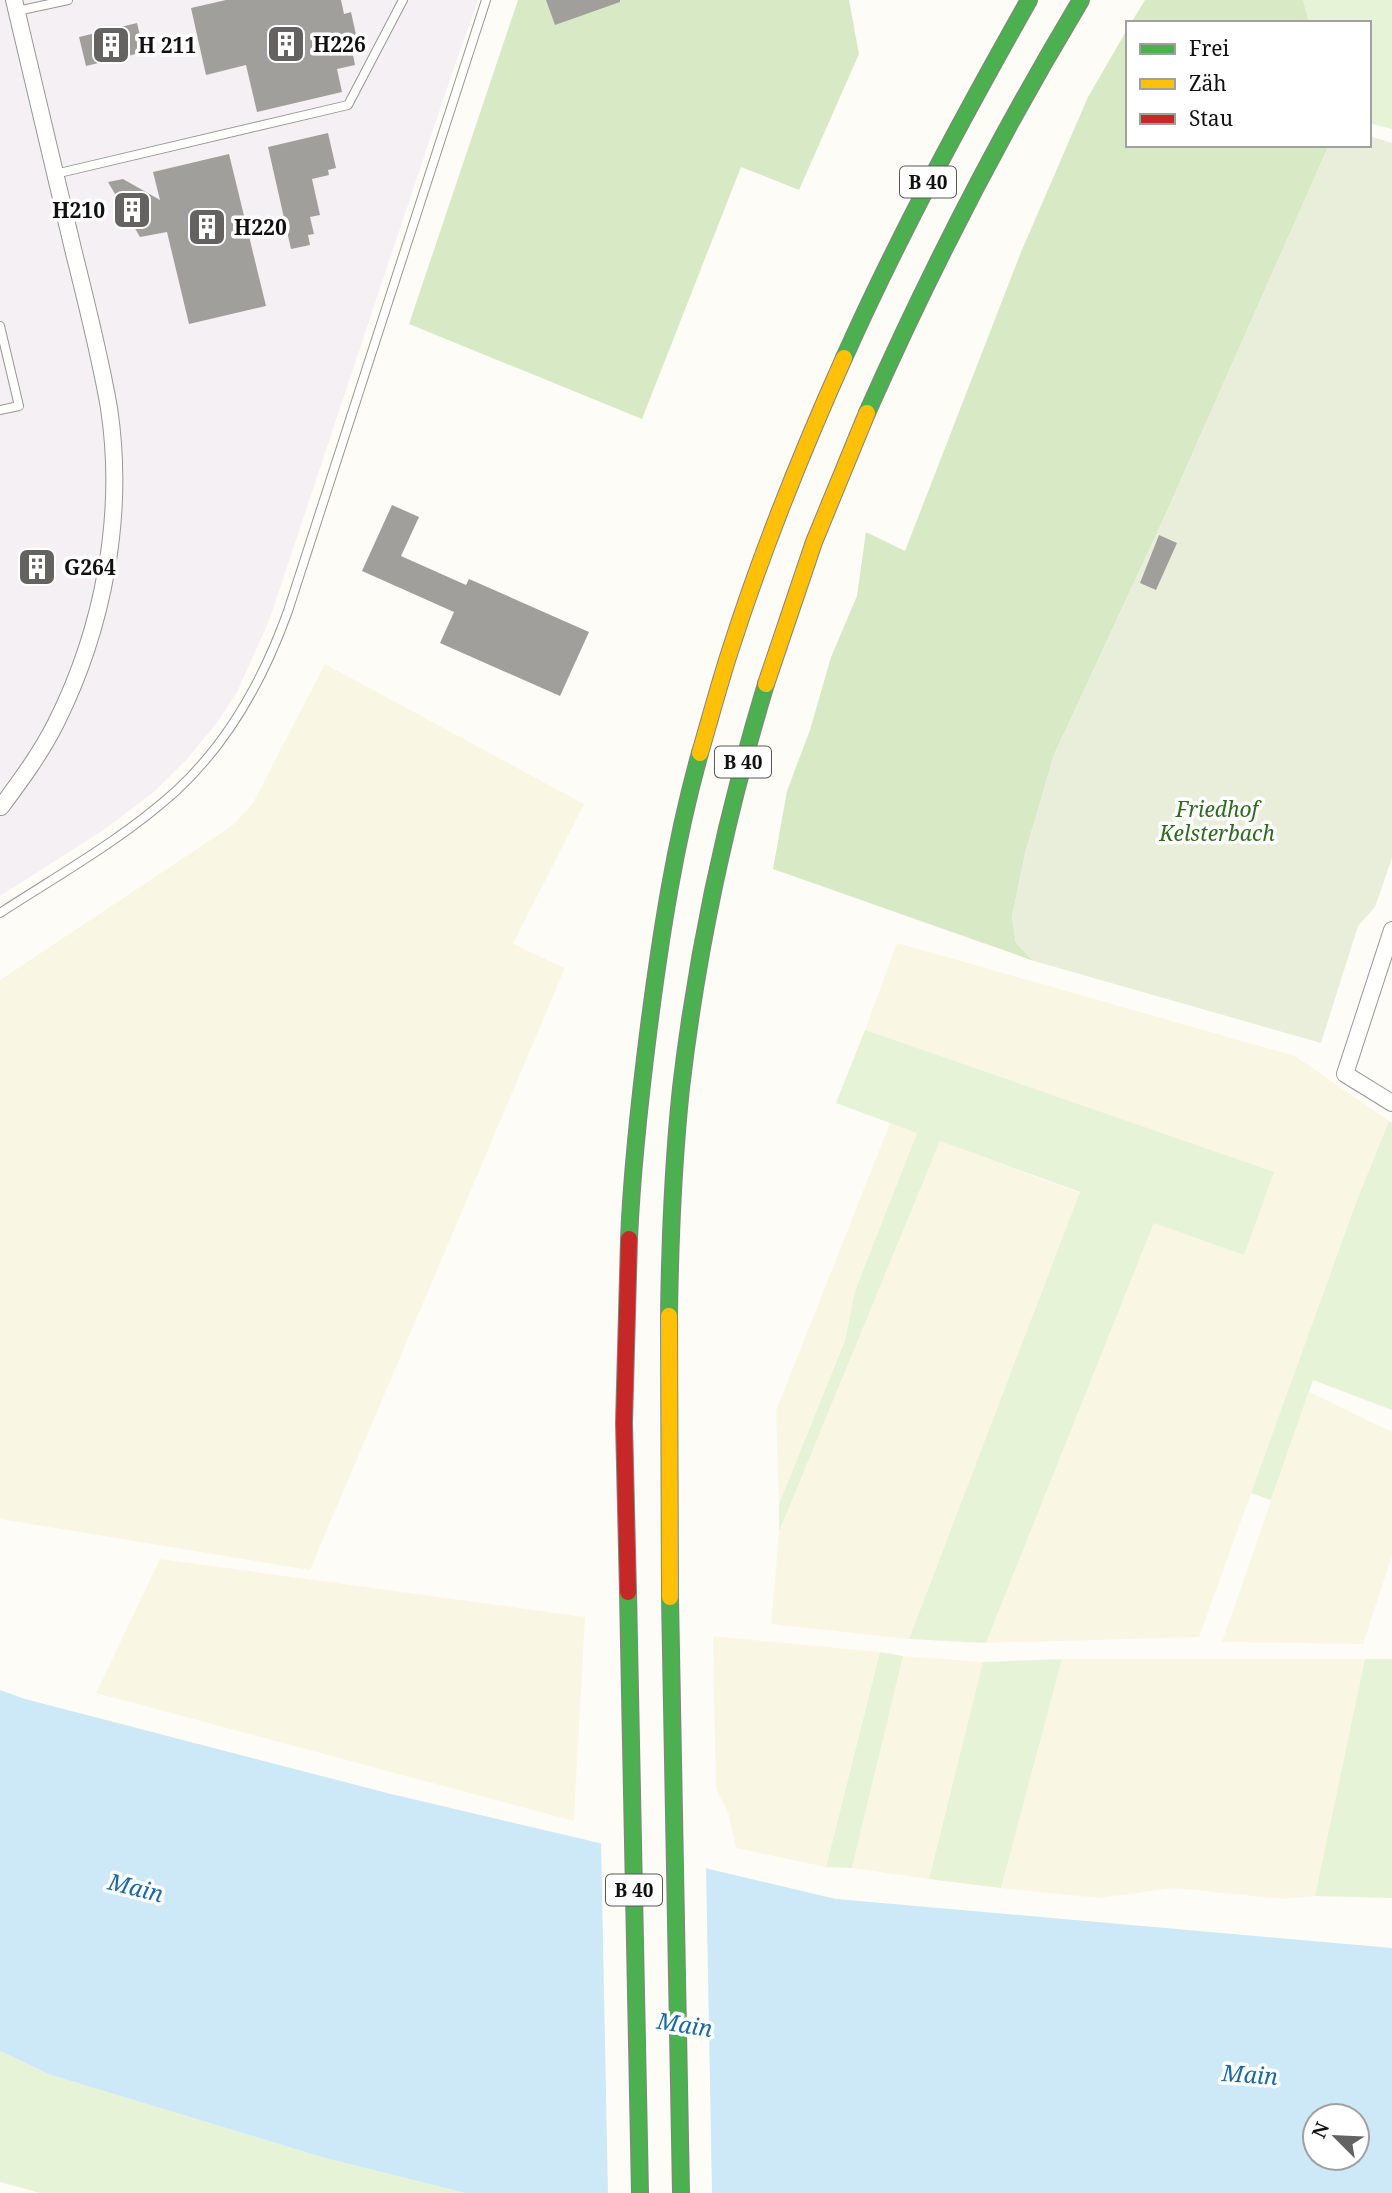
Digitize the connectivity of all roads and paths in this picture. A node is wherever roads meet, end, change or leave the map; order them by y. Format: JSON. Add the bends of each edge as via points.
{"nodes":[{"id":1,"x":68,"y":0,"type":"edge"},
{"id":2,"x":403,"y":0,"type":"edge"},
{"id":3,"x":486,"y":0,"type":"edge"},
{"id":4,"x":1029,"y":0,"type":"edge"},
{"id":5,"x":1082,"y":0,"type":"edge"},
{"id":6,"x":45,"y":2,"type":"edge"},
{"id":7,"x":15,"y":6,"type":"edge"},
{"id":8,"x":0,"y":15,"type":"edge"},
{"id":9,"x":55,"y":174,"type":"junction"},
{"id":10,"x":0,"y":326,"type":"edge"},
{"id":11,"x":0,"y":411,"type":"edge"},
{"id":12,"x":1,"y":808,"type":"edge"},
{"id":13,"x":0,"y":913,"type":"edge"},
{"id":14,"x":1392,"y":930,"type":"edge"},
{"id":15,"x":1392,"y":1103,"type":"edge"},
{"id":16,"x":640,"y":2193,"type":"edge"},
{"id":17,"x":681,"y":2193,"type":"edge"}],
"edges":[{"from":1,"to":6,"type":"lane"},
{"from":2,"to":9,"type":"lane","via":[[348,105]]},
{"from":3,"to":13,"type":"lane","via":[[283,624],[261,677],[219,744],[176,791],[125,832]]},
{"from":4,"to":16,"type":"highway","number":"B 40","via":[[908,219],[838,368],[776,518],[720,685],[670,883],[637,1116],[626,1307],[624,1423]]},
{"from":5,"to":17,"type":"highway","number":"B 40","via":[[981,177],[879,387],[830,501],[766,680],[735,791],[698,971],[676,1155],[669,1292],[669,1593]]},
{"from":6,"to":7,"type":"lane"},
{"from":7,"to":8,"type":"street"},
{"from":7,"to":9,"type":"street"},
{"from":9,"to":12,"type":"street","via":[[107,398],[114,508],[101,597],[84,658],[42,748]]},
{"from":10,"to":11,"type":"lane","via":[[19,406]]},
{"from":14,"to":15,"type":"street","via":[[1345,1074]]}]}
